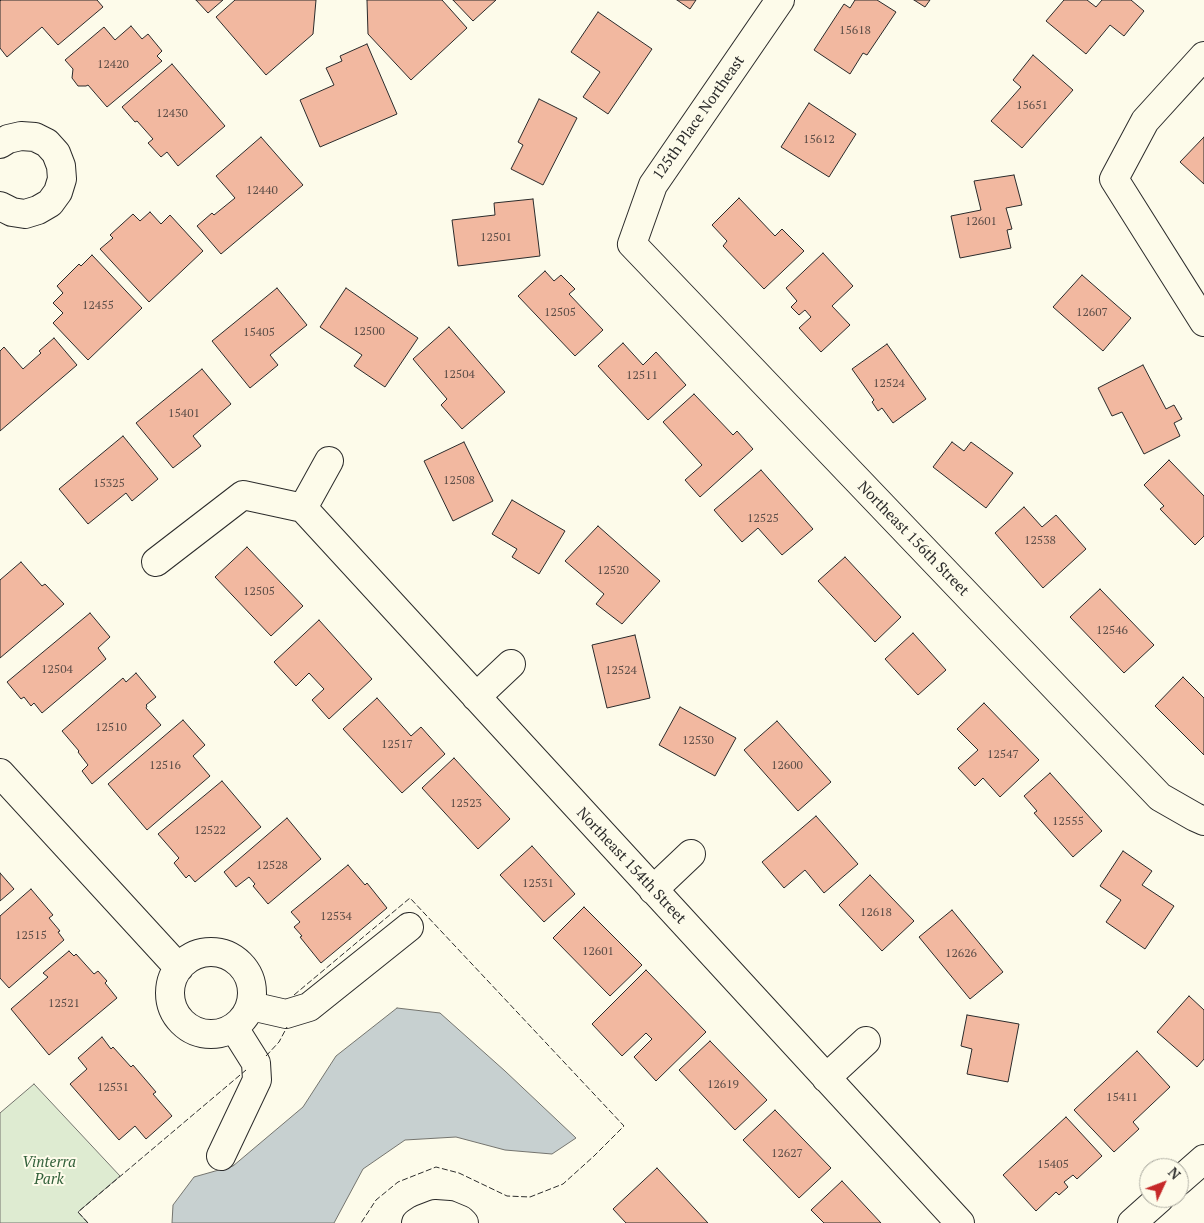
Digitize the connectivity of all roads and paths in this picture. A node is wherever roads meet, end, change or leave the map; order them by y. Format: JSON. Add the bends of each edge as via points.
{"nodes":[{"id":1,"x":780,"y":0,"type":"edge"},
{"id":2,"x":1204,"y":56,"type":"edge"},
{"id":3,"x":0,"y":144,"type":"edge"},
{"id":4,"x":0,"y":206,"type":"edge"},
{"id":5,"x":632,"y":244,"type":"joint"},
{"id":6,"x":1204,"y":322,"type":"edge"},
{"id":7,"x":329,"y":461,"type":"dead end"},
{"id":8,"x":303,"y":508,"type":"junction"},
{"id":9,"x":156,"y":562,"type":"dead end"},
{"id":10,"x":511,"y":664,"type":"dead end"},
{"id":11,"x":476,"y":697,"type":"junction"},
{"id":12,"x":0,"y":772,"type":"edge"},
{"id":13,"x":1204,"y":821,"type":"edge"},
{"id":14,"x":691,"y":854,"type":"dead end"},
{"id":15,"x":653,"y":890,"type":"junction"},
{"id":16,"x":409,"y":927,"type":"dead end"},
{"id":17,"x":179,"y":968,"type":"junction"},
{"id":18,"x":251,"y":1006,"type":"junction"},
{"id":19,"x":234,"y":1028,"type":"junction"},
{"id":20,"x":866,"y":1041,"type":"dead end"},
{"id":21,"x":826,"y":1078,"type":"junction"},
{"id":22,"x":221,"y":1156,"type":"dead end"},
{"id":23,"x":1204,"y":1159,"type":"edge"},
{"id":24,"x":1189,"y":1172,"type":"edge"},
{"id":25,"x":1149,"y":1208,"type":"edge"},
{"id":26,"x":416,"y":1223,"type":"edge"},
{"id":27,"x":464,"y":1223,"type":"edge"},
{"id":28,"x":960,"y":1223,"type":"edge"},
{"id":29,"x":1132,"y":1223,"type":"edge"}],
"edges":[{"from":1,"to":5,"type":"street","name":"125th Place Northeast","via":[[653,185]]},
{"from":2,"to":6,"type":"street","via":[[1145,121],[1114,179]]},
{"from":3,"to":4,"type":"street","via":[[21,136],[34,137],[46,143],[56,153],[62,180],[50,203],[38,210],[25,214]]},
{"from":5,"to":13,"type":"street","name":"Northeast 156th Street","via":[[1160,797]]},
{"from":7,"to":8,"type":"street"},
{"from":8,"to":9,"type":"street","via":[[243,495]]},
{"from":8,"to":11,"type":"street","name":"Northeast 154th Street"},
{"from":10,"to":11,"type":"street"},
{"from":11,"to":15,"type":"street","name":"Northeast 154th Street"},
{"from":12,"to":17,"type":"street"},
{"from":14,"to":15,"type":"street"},
{"from":15,"to":21,"type":"street","name":"Northeast 154th Street"},
{"from":16,"to":18,"type":"street","via":[[309,1007],[286,1014]]},
{"from":17,"to":18,"type":"street","via":[[194,955],[207,952],[234,958],[250,979]]},
{"from":17,"to":19,"type":"street","via":[[170,987],[170,1001],[184,1024],[195,1032],[208,1035],[222,1034]]},
{"from":18,"to":19,"type":"street","via":[[245,1018]]},
{"from":19,"to":22,"type":"street","via":[[256,1063],[257,1080]]},
{"from":20,"to":21,"type":"street"},
{"from":21,"to":28,"type":"street","name":"Northeast 154th Street"},
{"from":23,"to":24,"type":"street"},
{"from":25,"to":29,"type":"street"},
{"from":26,"to":27,"type":"street","via":[[435,1214],[449,1215]]}]}
